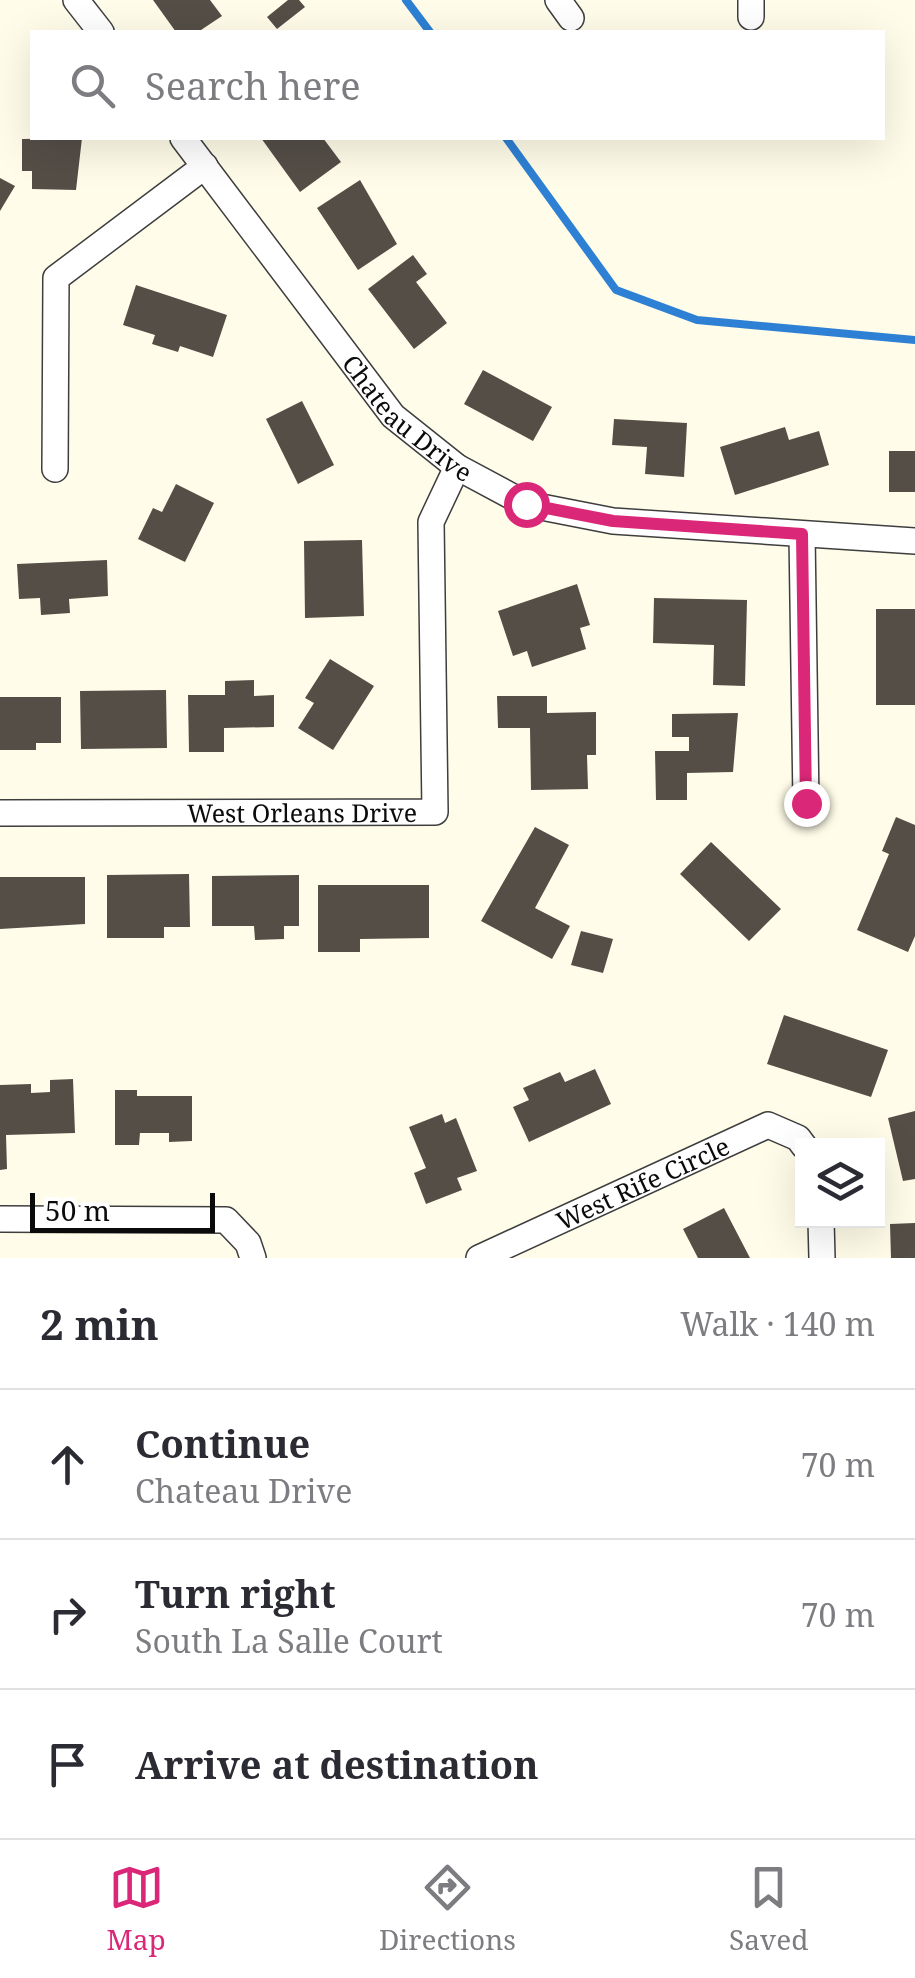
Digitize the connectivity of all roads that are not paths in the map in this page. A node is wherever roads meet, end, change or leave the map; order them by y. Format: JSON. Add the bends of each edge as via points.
{"nodes":[{"id":1,"x":76,"y":0,"type":"edge"},
{"id":2,"x":99,"y":30,"type":"edge"},
{"id":3,"x":184,"y":140,"type":"edge"},
{"id":4,"x":205,"y":166,"type":"junction"},
{"id":5,"x":458,"y":467,"type":"junction"},
{"id":6,"x":55,"y":470,"type":"dead end"},
{"id":7,"x":802,"y":534,"type":"junction"},
{"id":8,"x":915,"y":541,"type":"edge"},
{"id":9,"x":806,"y":803,"type":"dead end"},
{"id":10,"x":0,"y":813,"type":"edge"},
{"id":11,"x":798,"y":1138,"type":"edge"},
{"id":12,"x":0,"y":1219,"type":"edge"},
{"id":13,"x":821,"y":1228,"type":"edge"},
{"id":14,"x":251,"y":1251,"type":"edge"},
{"id":15,"x":480,"y":1258,"type":"edge"},
{"id":16,"x":822,"y":1258,"type":"edge"}],
"edges":[{"from":1,"to":2,"type":"street"},
{"from":3,"to":4,"type":"street","name":"Chateau Drive"},
{"from":4,"to":5,"type":"street","name":"Chateau Drive","via":[[393,416]]},
{"from":4,"to":6,"type":"street","via":[[56,278]]},
{"from":5,"to":7,"type":"street","name":"Chateau Drive","via":[[526,504],[613,521]]},
{"from":5,"to":10,"type":"street","name":"West Orleans Drive","via":[[431,522],[436,812]]},
{"from":7,"to":8,"type":"street","name":"Chateau Drive"},
{"from":7,"to":9,"type":"street"},
{"from":11,"to":15,"type":"street","name":"West Rife Circle","via":[[768,1125]]},
{"from":12,"to":14,"type":"street","via":[[226,1220]]},
{"from":13,"to":16,"type":"street"}]}
